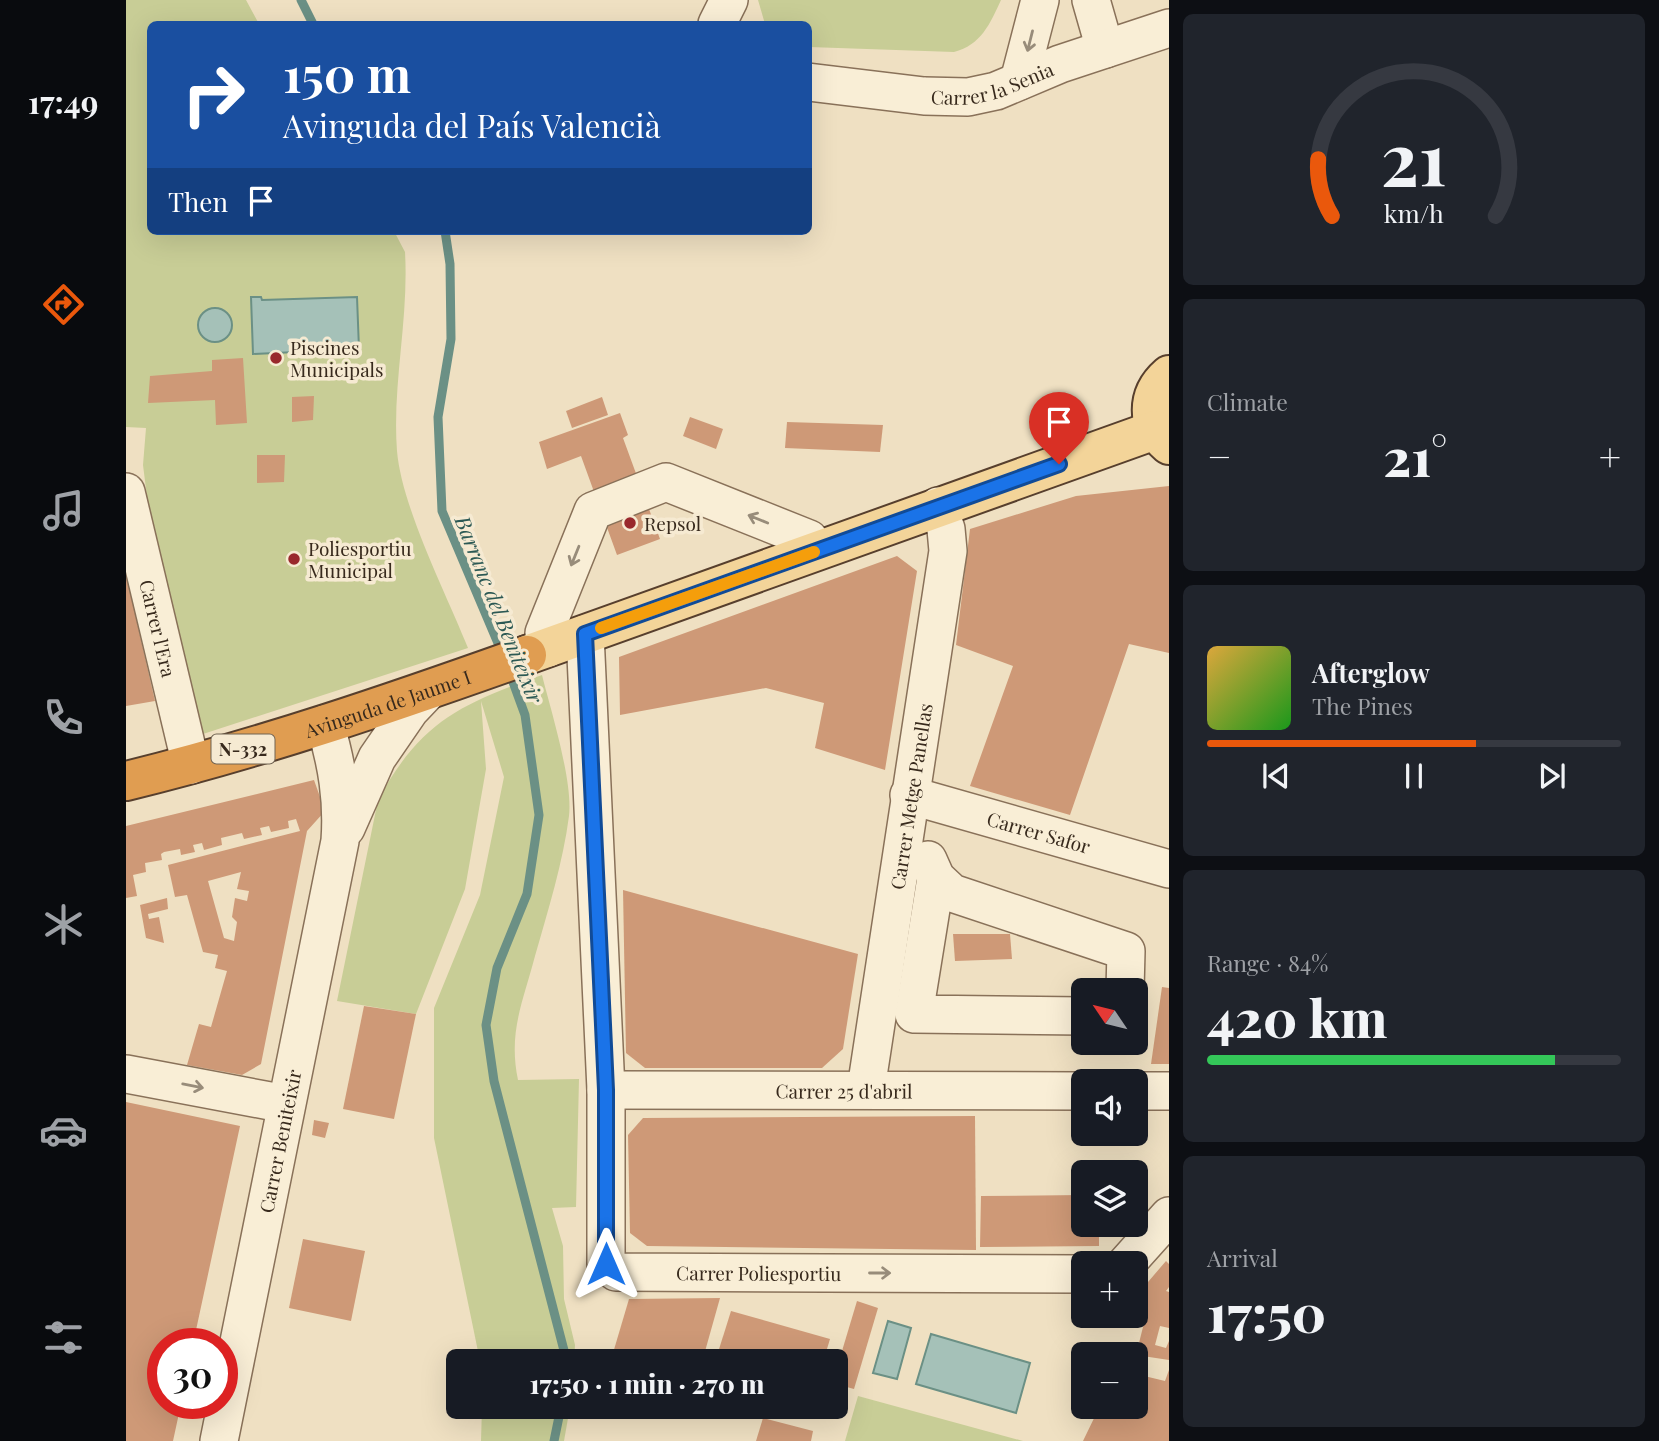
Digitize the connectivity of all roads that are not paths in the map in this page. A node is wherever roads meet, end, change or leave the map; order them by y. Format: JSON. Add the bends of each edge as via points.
{"nodes":[{"id":1,"x":729,"y":0,"type":"edge"},
{"id":2,"x":1040,"y":0,"type":"edge"},
{"id":3,"x":1091,"y":0,"type":"edge"},
{"id":4,"x":719,"y":21,"type":"edge"},
{"id":5,"x":1169,"y":28,"type":"edge"},
{"id":6,"x":1105,"y":49,"type":"junction"},
{"id":7,"x":1019,"y":81,"type":"junction"},
{"id":8,"x":812,"y":82,"type":"edge"},
{"id":9,"x":1169,"y":375,"type":"edge"},
{"id":10,"x":1162,"y":437,"type":"edge"},
{"id":11,"x":126,"y":492,"type":"edge"},
{"id":12,"x":938,"y":506,"type":"junction"},
{"id":13,"x":816,"y":551,"type":"junction"},
{"id":14,"x":585,"y":634,"type":"junction"},
{"id":15,"x":538,"y":651,"type":"junction"},
{"id":16,"x":444,"y":684,"type":"junction"},
{"id":17,"x":342,"y":719,"type":"junction"},
{"id":18,"x":191,"y":765,"type":"junction"},
{"id":19,"x":367,"y":778,"type":"junction"},
{"id":20,"x":126,"y":781,"type":"edge"},
{"id":21,"x":909,"y":795,"type":"junction"},
{"id":22,"x":340,"y":841,"type":"junction"},
{"id":23,"x":901,"y":852,"type":"junction"},
{"id":24,"x":1169,"y":869,"type":"edge"},
{"id":25,"x":936,"y":878,"type":"junction"},
{"id":26,"x":1125,"y":978,"type":"edge"},
{"id":27,"x":1071,"y":1016,"type":"edge"},
{"id":28,"x":126,"y":1074,"type":"edge"},
{"id":29,"x":866,"y":1089,"type":"junction"},
{"id":30,"x":606,"y":1090,"type":"junction"},
{"id":31,"x":1071,"y":1091,"type":"edge"},
{"id":32,"x":1148,"y":1091,"type":"edge"},
{"id":33,"x":1169,"y":1091,"type":"edge"},
{"id":34,"x":286,"y":1104,"type":"junction"},
{"id":35,"x":1169,"y":1216,"type":"edge"},
{"id":36,"x":1138,"y":1251,"type":"edge"},
{"id":37,"x":1071,"y":1274,"type":"edge"},
{"id":38,"x":219,"y":1441,"type":"edge"}],
"edges":[{"from":1,"to":4,"type":"street"},
{"from":2,"to":7,"type":"street","one_way":true},
{"from":3,"to":6,"type":"street"},
{"from":5,"to":6,"type":"street","name":"Carrer la Senia"},
{"from":6,"to":7,"type":"street","name":"Carrer la Senia"},
{"from":7,"to":8,"type":"street","name":"Carrer la Senia","via":[[968,97]]},
{"from":9,"to":10,"type":"main road","via":[[1153,397],[1151,414]]},
{"from":10,"to":12,"type":"main road"},
{"from":11,"to":18,"type":"street","name":"Carrer l'Era"},
{"from":12,"to":13,"type":"main road"},
{"from":12,"to":21,"type":"street","name":"Carrer Metge Panellas","via":[[948,551]]},
{"from":13,"to":14,"type":"main road"},
{"from":13,"to":15,"type":"street","one_way":true,"via":[[809,539],[666,482],[593,511]]},
{"from":14,"to":15,"type":"main road"},
{"from":14,"to":30,"type":"street","name":"Carrer Poliesportiu"},
{"from":15,"to":16,"type":"highway","name":"Avinguda de Jaume I","number":"N-332"},
{"from":16,"to":17,"type":"highway","name":"Avinguda de Jaume I","number":"N-332"},
{"from":16,"to":19,"type":"street","name":"Carrer Beniteixir","via":[[393,732]]},
{"from":17,"to":18,"type":"highway","name":"Avinguda de Jaume I","number":"N-332"},
{"from":17,"to":19,"type":"street","name":"Carrer Beniteixir","via":[[369,743]]},
{"from":17,"to":22,"type":"street","name":"Carrer Beniteixir"},
{"from":18,"to":20,"type":"highway","name":"Avinguda de Jaume I","number":"N-332"},
{"from":19,"to":22,"type":"street","name":"Carrer Beniteixir"},
{"from":21,"to":23,"type":"street","name":"Carrer Metge Panellas"},
{"from":21,"to":24,"type":"street","name":"Carrer Safor"},
{"from":22,"to":34,"type":"street","name":"Carrer Beniteixir"},
{"from":23,"to":25,"type":"street","via":[[926,856]]},
{"from":23,"to":29,"type":"street","name":"Carrer Metge Panellas"},
{"from":25,"to":26,"type":"street","via":[[952,893],[1126,951]]},
{"from":25,"to":27,"type":"street","via":[[915,1014]]},
{"from":28,"to":34,"type":"street","one_way":true},
{"from":29,"to":30,"type":"street","name":"Carrer 25 d'abril"},
{"from":29,"to":31,"type":"street","name":"Carrer 25 d'abril"},
{"from":30,"to":37,"type":"street","name":"Carrer Poliesportiu","one_way":true,"via":[[606,1264],[616,1272]]},
{"from":32,"to":33,"type":"street"},
{"from":34,"to":38,"type":"street","name":"Carrer Beniteixir"},
{"from":35,"to":36,"type":"street"}]}
